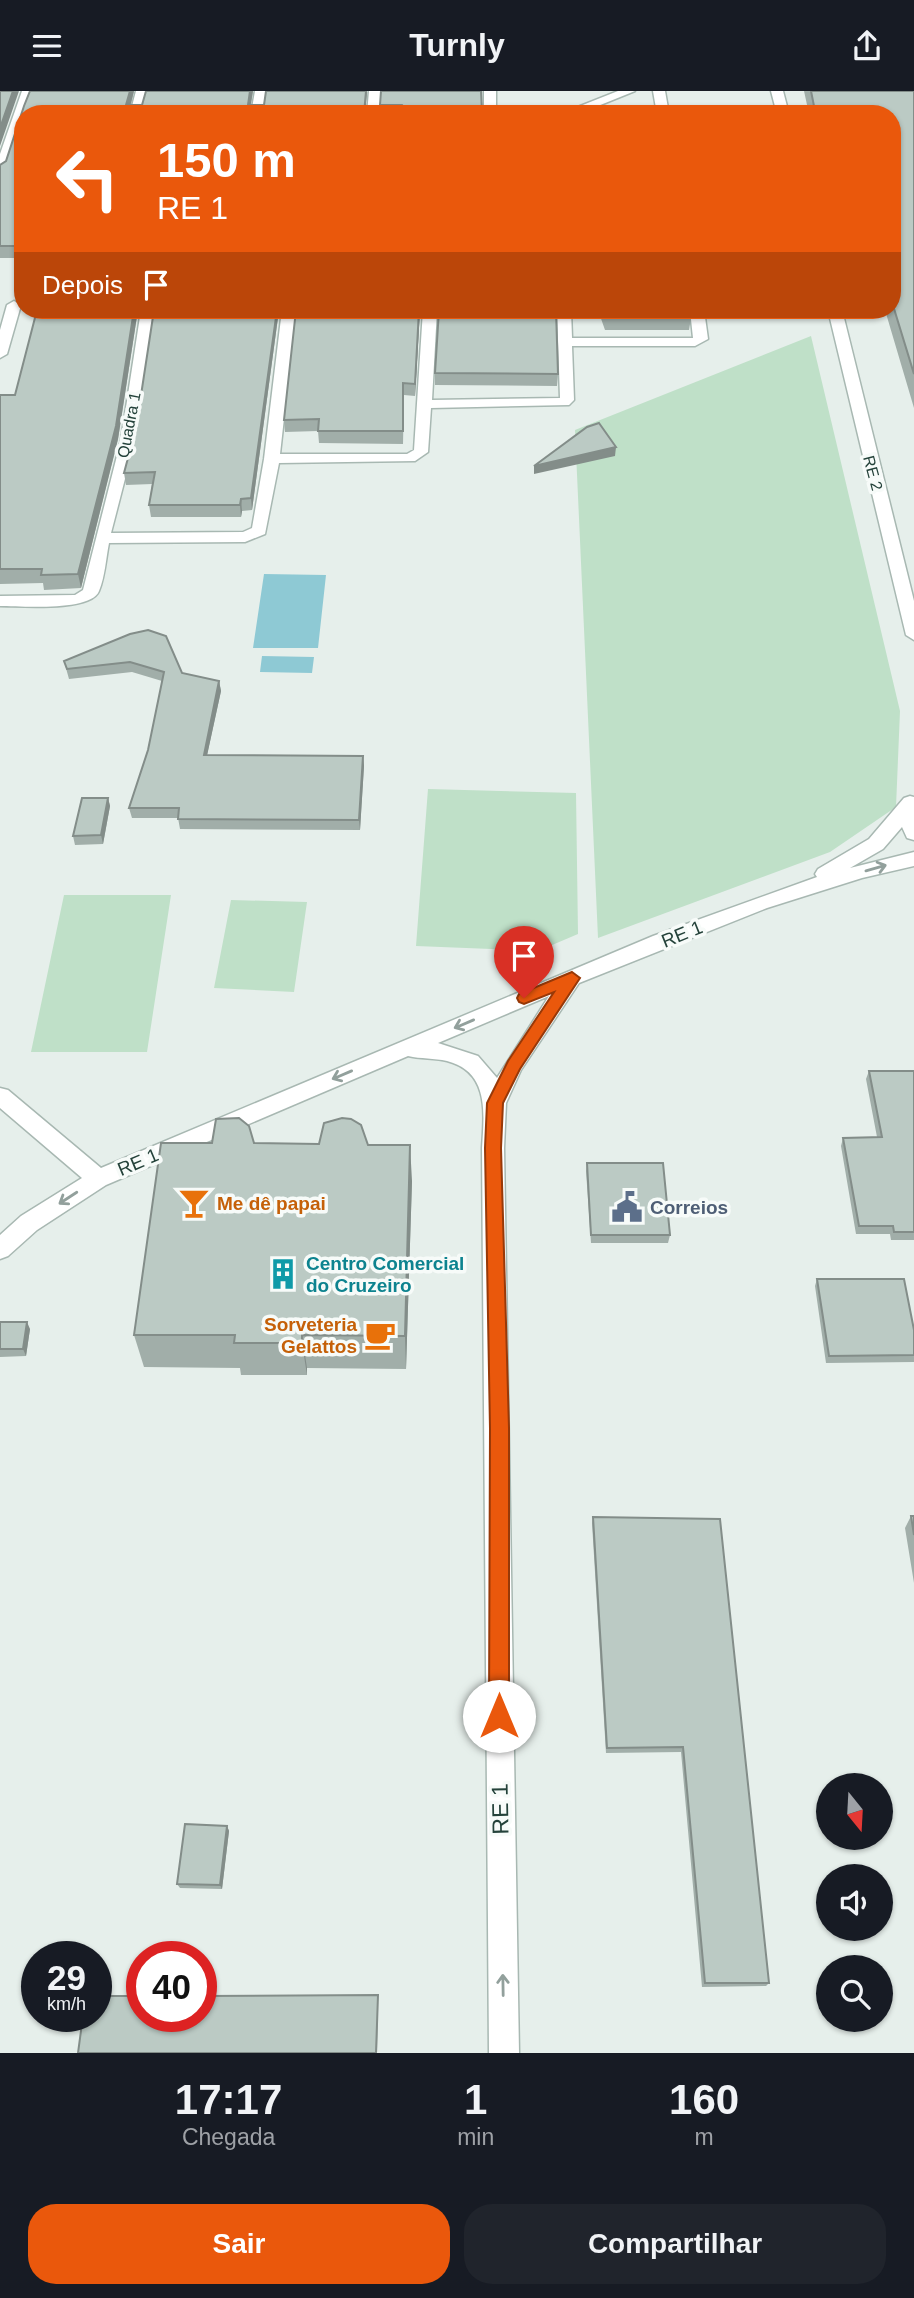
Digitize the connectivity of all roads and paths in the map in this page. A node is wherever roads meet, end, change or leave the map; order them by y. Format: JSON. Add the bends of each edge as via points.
{"nodes":[{"id":1,"x":629,"y":91,"type":"edge"},
{"id":2,"x":607,"y":95,"type":"edge"},
{"id":3,"x":585,"y":105,"type":"edge"},
{"id":4,"x":14,"y":131,"type":"edge"},
{"id":5,"x":0,"y":171,"type":"edge"},
{"id":6,"x":12,"y":306,"type":"edge"},
{"id":7,"x":147,"y":319,"type":"edge"},
{"id":8,"x":288,"y":319,"type":"edge"},
{"id":9,"x":430,"y":319,"type":"edge"},
{"id":10,"x":564,"y":319,"type":"edge"},
{"id":11,"x":698,"y":319,"type":"edge"},
{"id":12,"x":837,"y":319,"type":"edge"},
{"id":13,"x":565,"y":342,"type":"junction"},
{"id":14,"x":0,"y":354,"type":"edge"},
{"id":15,"x":425,"y":404,"type":"junction"},
{"id":16,"x":272,"y":459,"type":"junction"},
{"id":17,"x":102,"y":538,"type":"junction"},
{"id":18,"x":0,"y":601,"type":"edge"},
{"id":19,"x":914,"y":635,"type":"edge"},
{"id":20,"x":911,"y":804,"type":"edge"},
{"id":21,"x":914,"y":833,"type":"edge"},
{"id":22,"x":914,"y":859,"type":"edge"},
{"id":23,"x":792,"y":893,"type":"junction"},
{"id":24,"x":572,"y":978,"type":"junction"},
{"id":25,"x":405,"y":1049,"type":"junction"},
{"id":26,"x":0,"y":1096,"type":"edge"},
{"id":27,"x":495,"y":1103,"type":"junction"},
{"id":28,"x":98,"y":1179,"type":"junction"},
{"id":29,"x":0,"y":1249,"type":"edge"},
{"id":30,"x":504,"y":2053,"type":"edge"}],
"edges":[{"from":1,"to":2,"type":"street"},
{"from":2,"to":3,"type":"street"},
{"from":4,"to":5,"type":"street"},
{"from":6,"to":14,"type":"street"},
{"from":7,"to":17,"type":"street","name":"Quadra 1","via":[[128,440]]},
{"from":8,"to":16,"type":"street"},
{"from":9,"to":15,"type":"street"},
{"from":10,"to":13,"type":"street"},
{"from":11,"to":13,"type":"street","via":[[701,339],[695,342]]},
{"from":12,"to":19,"type":"street","name":"RE 2"},
{"from":13,"to":15,"type":"street","via":[[564,403]]},
{"from":15,"to":16,"type":"street","via":[[421,452],[414,457]]},
{"from":16,"to":17,"type":"street","via":[[255,534]]},
{"from":17,"to":18,"type":"street","name":"Quadra 1","via":[[91,592],[84,599]]},
{"from":20,"to":21,"type":"street","via":[[908,822]]},
{"from":20,"to":23,"type":"street","name":"RE 1","via":[[876,844]]},
{"from":23,"to":22,"type":"street","name":"RE 1","one_way":true},
{"from":23,"to":24,"type":"street","name":"RE 1"},
{"from":24,"to":25,"type":"street","name":"RE 1","one_way":true},
{"from":24,"to":27,"type":"street","name":"RE 1","via":[[513,1066]]},
{"from":25,"to":27,"type":"street","name":"RE 1","via":[[436,1051],[469,1061],[485,1076]]},
{"from":25,"to":28,"type":"street","name":"RE 1","one_way":true},
{"from":26,"to":28,"type":"street"},
{"from":30,"to":27,"type":"street","name":"RE 1","one_way":true},
{"from":28,"to":29,"type":"street","name":"RE 1","one_way":true,"via":[[29,1223]]}]}
